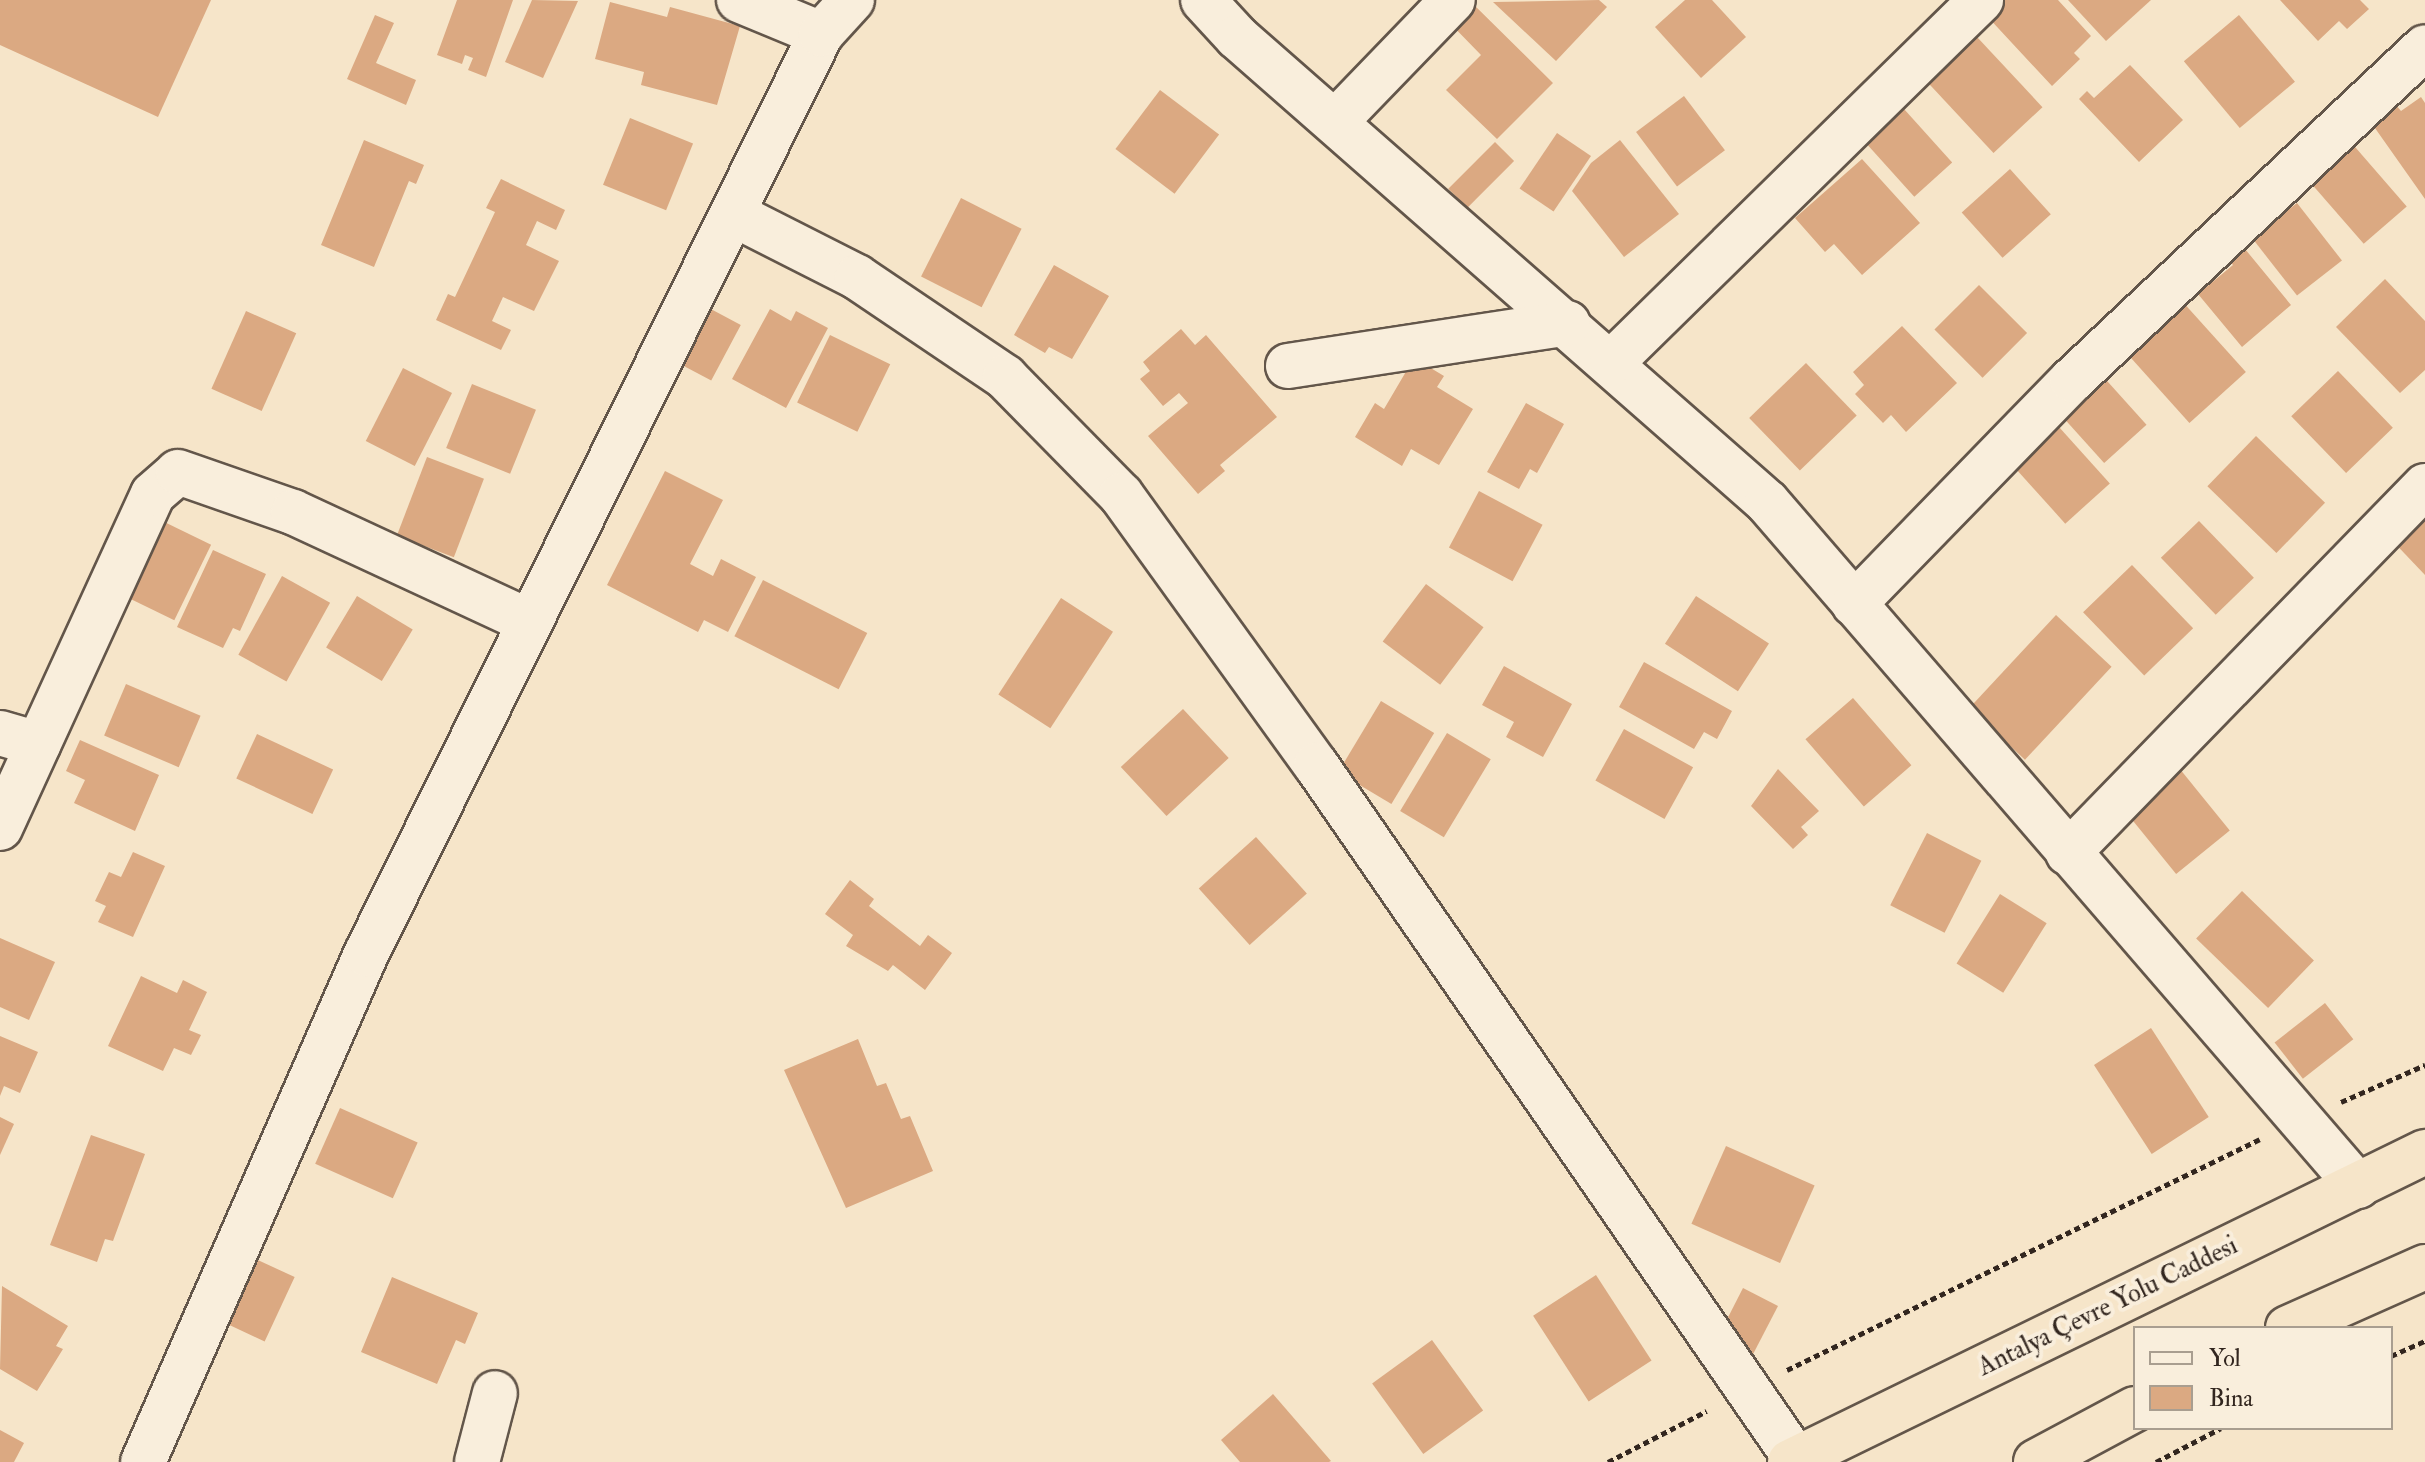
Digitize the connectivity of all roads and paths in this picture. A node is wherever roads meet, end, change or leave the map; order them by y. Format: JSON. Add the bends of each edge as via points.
{"nodes":[{"id":1,"x":739,"y":0,"type":"edge"},
{"id":2,"x":852,"y":0,"type":"edge"},
{"id":3,"x":1203,"y":0,"type":"edge"},
{"id":4,"x":1453,"y":0,"type":"edge"},
{"id":5,"x":1981,"y":0,"type":"edge"},
{"id":6,"x":821,"y":34,"type":"junction"},
{"id":7,"x":2425,"y":47,"type":"edge"},
{"id":8,"x":1336,"y":121,"type":"junction"},
{"id":9,"x":733,"y":214,"type":"junction"},
{"id":10,"x":1568,"y":323,"type":"junction"},
{"id":11,"x":1612,"y":362,"type":"junction"},
{"id":12,"x":1288,"y":366,"type":"dead end"},
{"id":13,"x":2425,"y":486,"type":"edge"},
{"id":14,"x":1854,"y":604,"type":"junction"},
{"id":15,"x":528,"y":621,"type":"junction"},
{"id":16,"x":19,"y":738,"type":"edge"},
{"id":17,"x":0,"y":828,"type":"edge"},
{"id":18,"x":2068,"y":853,"type":"junction"},
{"id":19,"x":2425,"y":1065,"type":"edge"},
{"id":20,"x":2301,"y":1119,"type":"junction"},
{"id":21,"x":2425,"y":1152,"type":"edge"},
{"id":22,"x":2358,"y":1186,"type":"junction"},
{"id":23,"x":2425,"y":1267,"type":"edge"},
{"id":24,"x":2292,"y":1326,"type":"edge"},
{"id":25,"x":2425,"y":1341,"type":"edge"},
{"id":26,"x":2393,"y":1355,"type":"edge"},
{"id":27,"x":1747,"y":1390,"type":"junction"},
{"id":28,"x":495,"y":1393,"type":"dead end"},
{"id":29,"x":2133,"y":1410,"type":"edge"},
{"id":30,"x":2217,"y":1430,"type":"edge"},
{"id":31,"x":1793,"y":1461,"type":"edge"},
{"id":32,"x":143,"y":1462,"type":"edge"},
{"id":33,"x":477,"y":1462,"type":"edge"},
{"id":34,"x":1608,"y":1462,"type":"edge"},
{"id":35,"x":2036,"y":1462,"type":"edge"},
{"id":36,"x":2156,"y":1462,"type":"edge"}],
"edges":[{"from":1,"to":6,"type":"street"},
{"from":2,"to":6,"type":"street"},
{"from":3,"to":8,"type":"street"},
{"from":4,"to":8,"type":"street"},
{"from":5,"to":11,"type":"street"},
{"from":6,"to":9,"type":"street"},
{"from":7,"to":14,"type":"street","via":[[2072,380]]},
{"from":8,"to":10,"type":"street"},
{"from":9,"to":15,"type":"street"},
{"from":9,"to":27,"type":"street","via":[[857,277],[1005,377],[1121,495],[1316,765]]},
{"from":10,"to":11,"type":"street"},
{"from":10,"to":12,"type":"street"},
{"from":11,"to":14,"type":"street","via":[[1767,502]]},
{"from":13,"to":18,"type":"street"},
{"from":14,"to":18,"type":"street"},
{"from":15,"to":16,"type":"street","via":[[293,512],[178,472],[153,494]]},
{"from":15,"to":32,"type":"street","via":[[366,954]]},
{"from":16,"to":17,"type":"street"},
{"from":18,"to":20,"type":"street"},
{"from":19,"to":20,"type":"path"},
{"from":20,"to":22,"type":"street"},
{"from":20,"to":27,"type":"path"},
{"from":21,"to":22,"type":"highway","name":"Antalya Çevre Yolu Caddesi"},
{"from":22,"to":31,"type":"highway","name":"Antalya Çevre Yolu Caddesi"},
{"from":23,"to":24,"type":"highway"},
{"from":25,"to":26,"type":"path"},
{"from":27,"to":31,"type":"street"},
{"from":27,"to":34,"type":"path"},
{"from":28,"to":33,"type":"street"},
{"from":29,"to":35,"type":"highway"},
{"from":30,"to":36,"type":"path"}]}
